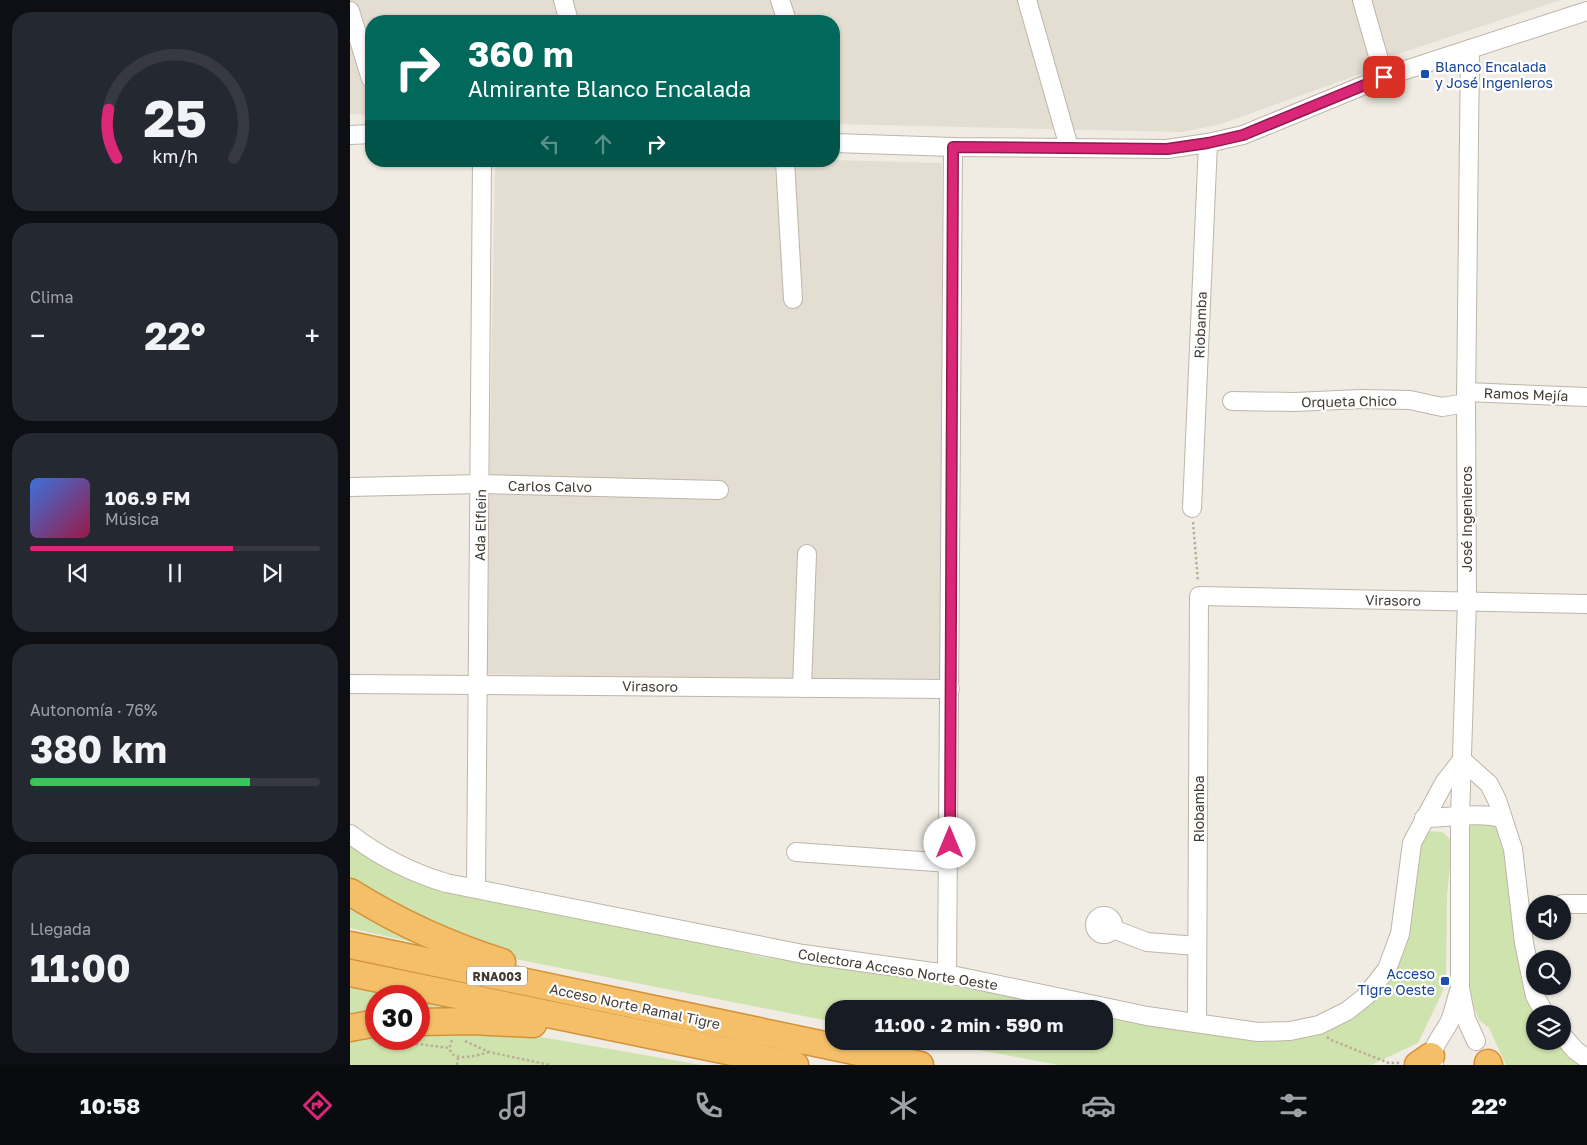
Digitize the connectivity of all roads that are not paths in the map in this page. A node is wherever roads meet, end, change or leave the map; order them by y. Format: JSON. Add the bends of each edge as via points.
{"nodes":[{"id":1,"x":562,"y":0,"type":"edge"},
{"id":2,"x":780,"y":0,"type":"edge"},
{"id":3,"x":1027,"y":0,"type":"edge"},
{"id":4,"x":1362,"y":0,"type":"edge"},
{"id":5,"x":350,"y":10,"type":"edge"},
{"id":6,"x":1587,"y":11,"type":"edge"},
{"id":7,"x":567,"y":15,"type":"edge"},
{"id":8,"x":786,"y":15,"type":"edge"},
{"id":9,"x":1470,"y":49,"type":"junction"},
{"id":10,"x":365,"y":59,"type":"edge"},
{"id":11,"x":1384,"y":77,"type":"junction"},
{"id":12,"x":365,"y":134,"type":"edge"},
{"id":13,"x":350,"y":135,"type":"edge"},
{"id":14,"x":840,"y":142,"type":"edge"},
{"id":15,"x":1208,"y":143,"type":"junction"},
{"id":16,"x":953,"y":147,"type":"junction"},
{"id":17,"x":1069,"y":147,"type":"junction"},
{"id":18,"x":482,"y":167,"type":"edge"},
{"id":19,"x":785,"y":167,"type":"edge"},
{"id":20,"x":793,"y":299,"type":"dead end"},
{"id":21,"x":1587,"y":396,"type":"edge"},
{"id":22,"x":1466,"y":397,"type":"junction"},
{"id":23,"x":1232,"y":401,"type":"dead end"},
{"id":24,"x":480,"y":484,"type":"junction"},
{"id":25,"x":350,"y":487,"type":"edge"},
{"id":26,"x":720,"y":490,"type":"dead end"},
{"id":27,"x":1192,"y":508,"type":"road end"},
{"id":28,"x":807,"y":554,"type":"dead end"},
{"id":29,"x":1199,"y":596,"type":"joint"},
{"id":30,"x":1467,"y":601,"type":"junction"},
{"id":31,"x":1587,"y":604,"type":"edge"},
{"id":32,"x":350,"y":684,"type":"edge"},
{"id":33,"x":477,"y":684,"type":"junction"},
{"id":34,"x":802,"y":688,"type":"junction"},
{"id":35,"x":950,"y":689,"type":"junction"},
{"id":36,"x":1462,"y":760,"type":"junction"},
{"id":37,"x":1460,"y":817,"type":"junction"},
{"id":38,"x":1424,"y":818,"type":"junction"},
{"id":39,"x":1503,"y":819,"type":"junction"},
{"id":40,"x":350,"y":834,"type":"edge"},
{"id":41,"x":796,"y":852,"type":"dead end"},
{"id":42,"x":949,"y":863,"type":"junction"},
{"id":43,"x":476,"y":888,"type":"junction"},
{"id":44,"x":350,"y":892,"type":"edge"},
{"id":45,"x":1526,"y":898,"type":"edge"},
{"id":46,"x":1571,"y":904,"type":"edge"},
{"id":47,"x":1587,"y":904,"type":"edge"},
{"id":48,"x":1526,"y":924,"type":"edge"},
{"id":49,"x":1113,"y":929,"type":"dead end"},
{"id":50,"x":350,"y":945,"type":"edge"},
{"id":51,"x":1197,"y":946,"type":"junction"},
{"id":52,"x":350,"y":973,"type":"edge"},
{"id":53,"x":947,"y":974,"type":"junction"},
{"id":54,"x":1460,"y":988,"type":"junction"},
{"id":55,"x":1540,"y":1005,"type":"edge"},
{"id":56,"x":643,"y":1008,"type":"junction"},
{"id":57,"x":430,"y":1022,"type":"edge"},
{"id":58,"x":1197,"y":1022,"type":"junction"},
{"id":59,"x":589,"y":1023,"type":"junction"},
{"id":60,"x":365,"y":1025,"type":"edge"},
{"id":61,"x":350,"y":1028,"type":"edge"},
{"id":62,"x":1476,"y":1041,"type":"junction"},
{"id":63,"x":1571,"y":1045,"type":"edge"},
{"id":64,"x":1424,"y":1058,"type":"edge"},
{"id":65,"x":1587,"y":1059,"type":"edge"},
{"id":66,"x":1488,"y":1064,"type":"edge"},
{"id":67,"x":795,"y":1065,"type":"edge"},
{"id":68,"x":920,"y":1065,"type":"edge"}],
"edges":[{"from":1,"to":7,"type":"street"},
{"from":2,"to":8,"type":"street"},
{"from":3,"to":17,"type":"street"},
{"from":4,"to":11,"type":"street"},
{"from":5,"to":10,"type":"street"},
{"from":6,"to":9,"type":"street"},
{"from":9,"to":11,"type":"street"},
{"from":9,"to":22,"type":"street","name":"José Ingenieros"},
{"from":11,"to":15,"type":"street","via":[[1243,135]]},
{"from":12,"to":13,"type":"street"},
{"from":14,"to":16,"type":"street"},
{"from":15,"to":17,"type":"street","via":[[1167,149]]},
{"from":15,"to":27,"type":"street","name":"Riobamba"},
{"from":16,"to":17,"type":"street"},
{"from":16,"to":35,"type":"street"},
{"from":18,"to":24,"type":"street","name":"Ada Elflein"},
{"from":19,"to":20,"type":"street"},
{"from":21,"to":22,"type":"street","name":"Ramos Mejía"},
{"from":22,"to":23,"type":"street","name":"Orqueta Chico","via":[[1442,407],[1410,400]]},
{"from":22,"to":30,"type":"street","name":"José Ingenieros"},
{"from":24,"to":25,"type":"street","name":"Carlos Calvo"},
{"from":24,"to":26,"type":"street","name":"Carlos Calvo"},
{"from":24,"to":33,"type":"street","name":"Ada Elflein"},
{"from":28,"to":34,"type":"street"},
{"from":29,"to":30,"type":"street","name":"Virasoro"},
{"from":29,"to":51,"type":"street","name":"Riobamba"},
{"from":30,"to":31,"type":"street","name":"Virasoro"},
{"from":30,"to":36,"type":"street","name":"José Ingenieros"},
{"from":32,"to":33,"type":"street","name":"Virasoro"},
{"from":33,"to":34,"type":"street","name":"Virasoro"},
{"from":33,"to":43,"type":"street","name":"Ada Elflein"},
{"from":34,"to":35,"type":"street","name":"Virasoro"},
{"from":35,"to":42,"type":"street"},
{"from":36,"to":37,"type":"street","name":"José Ingenieros"},
{"from":36,"to":38,"type":"street","name":"Colectora Acceso Norte Oeste"},
{"from":36,"to":39,"type":"street","via":[[1489,784]]},
{"from":37,"to":38,"type":"street"},
{"from":37,"to":39,"type":"street","via":[[1482,814]]},
{"from":37,"to":54,"type":"street","name":"José Ingenieros"},
{"from":38,"to":58,"type":"street","name":"Colectora Acceso Norte Oeste","via":[[1412,843],[1400,934],[1388,969],[1366,996],[1348,1011],[1319,1025],[1290,1032],[1258,1032]]},
{"from":39,"to":45,"type":"street"},
{"from":40,"to":43,"type":"street","name":"Colectora Acceso Norte Oeste","via":[[376,854],[417,875]]},
{"from":41,"to":42,"type":"street"},
{"from":42,"to":53,"type":"street"},
{"from":43,"to":53,"type":"street","name":"Colectora Acceso Norte Oeste","via":[[803,954]]},
{"from":44,"to":56,"type":"highway","via":[[389,916],[461,949]]},
{"from":46,"to":47,"type":"street"},
{"from":48,"to":55,"type":"street","via":[[1524,943],[1535,996]]},
{"from":49,"to":51,"type":"street","via":[[1147,942]]},
{"from":50,"to":56,"type":"highway","name":"Acceso Norte Ramal Tigre","number":"RNA003"},
{"from":51,"to":58,"type":"street","name":"Riobamba"},
{"from":52,"to":59,"type":"highway","name":"Acceso Norte Ramal Tigre","number":"RNA003"},
{"from":53,"to":58,"type":"street","name":"Colectora Acceso Norte Oeste","via":[[1147,1016]]},
{"from":54,"to":62,"type":"street","name":"José Ingenieros","via":[[1466,1019]]},
{"from":54,"to":64,"type":"street","name":"José Ingenieros","via":[[1451,1020]]},
{"from":56,"to":68,"type":"highway","name":"Acceso Norte Ramal Tigre","number":"RNA003"},
{"from":57,"to":59,"type":"highway"},
{"from":59,"to":67,"type":"highway","name":"Acceso Norte Ramal Tigre","number":"RNA003"},
{"from":60,"to":61,"type":"highway"},
{"from":62,"to":64,"type":"street","via":[[1466,1034],[1454,1032]]},
{"from":62,"to":66,"type":"street","name":"José Ingenieros","via":[[1485,1052]]},
{"from":63,"to":65,"type":"street"}]}
